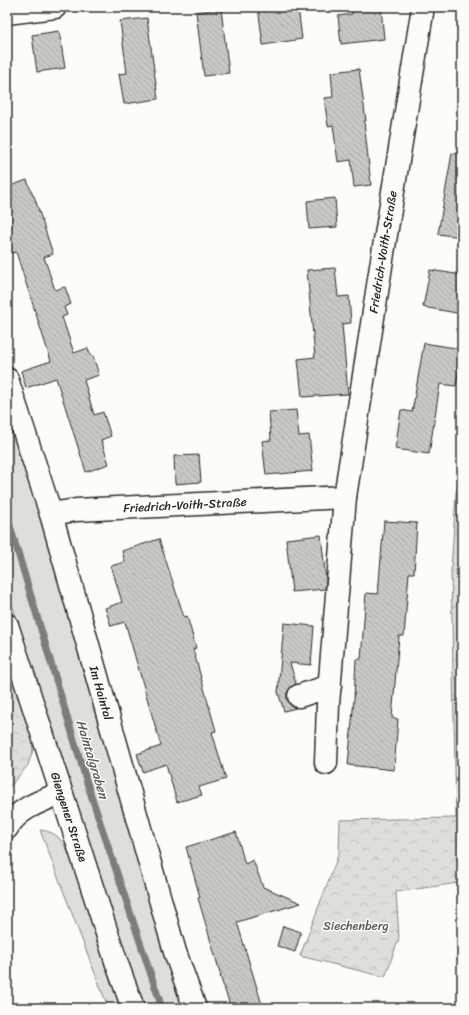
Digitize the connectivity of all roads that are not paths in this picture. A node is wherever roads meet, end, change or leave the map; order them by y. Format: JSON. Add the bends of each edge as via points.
{"nodes":[{"id":1,"x":55,"y":7,"type":"edge"},
{"id":2,"x":423,"y":7,"type":"edge"},
{"id":3,"x":7,"y":14,"type":"edge"},
{"id":4,"x":7,"y":379,"type":"edge"},
{"id":5,"x":344,"y":497,"type":"junction"},
{"id":6,"x":51,"y":514,"type":"junction"},
{"id":7,"x":7,"y":625,"type":"edge"},
{"id":8,"x":329,"y":695,"type":"junction"},
{"id":9,"x":299,"y":696,"type":"dead end"},
{"id":10,"x":326,"y":763,"type":"dead end"},
{"id":11,"x":61,"y":793,"type":"junction"},
{"id":12,"x":7,"y":828,"type":"edge"},
{"id":13,"x":133,"y":1008,"type":"edge"},
{"id":14,"x":195,"y":1008,"type":"edge"}],
"edges":[{"from":1,"to":3,"type":"street"},
{"from":2,"to":5,"type":"street","name":"Friedrich-Voith-Straße"},
{"from":4,"to":6,"type":"street","name":"Im Haintal"},
{"from":5,"to":6,"type":"street","name":"Friedrich-Voith-Straße","via":[[76,510]]},
{"from":5,"to":8,"type":"street","name":"Friedrich-Voith-Straße"},
{"from":6,"to":14,"type":"street","name":"Im Haintal","via":[[175,952]]},
{"from":7,"to":11,"type":"street","name":"Giengener Straße"},
{"from":8,"to":9,"type":"street"},
{"from":8,"to":10,"type":"street","name":"Friedrich-Voith-Straße"},
{"from":11,"to":12,"type":"street","via":[[28,807]]},
{"from":11,"to":13,"type":"street","name":"Giengener Straße"}]}
